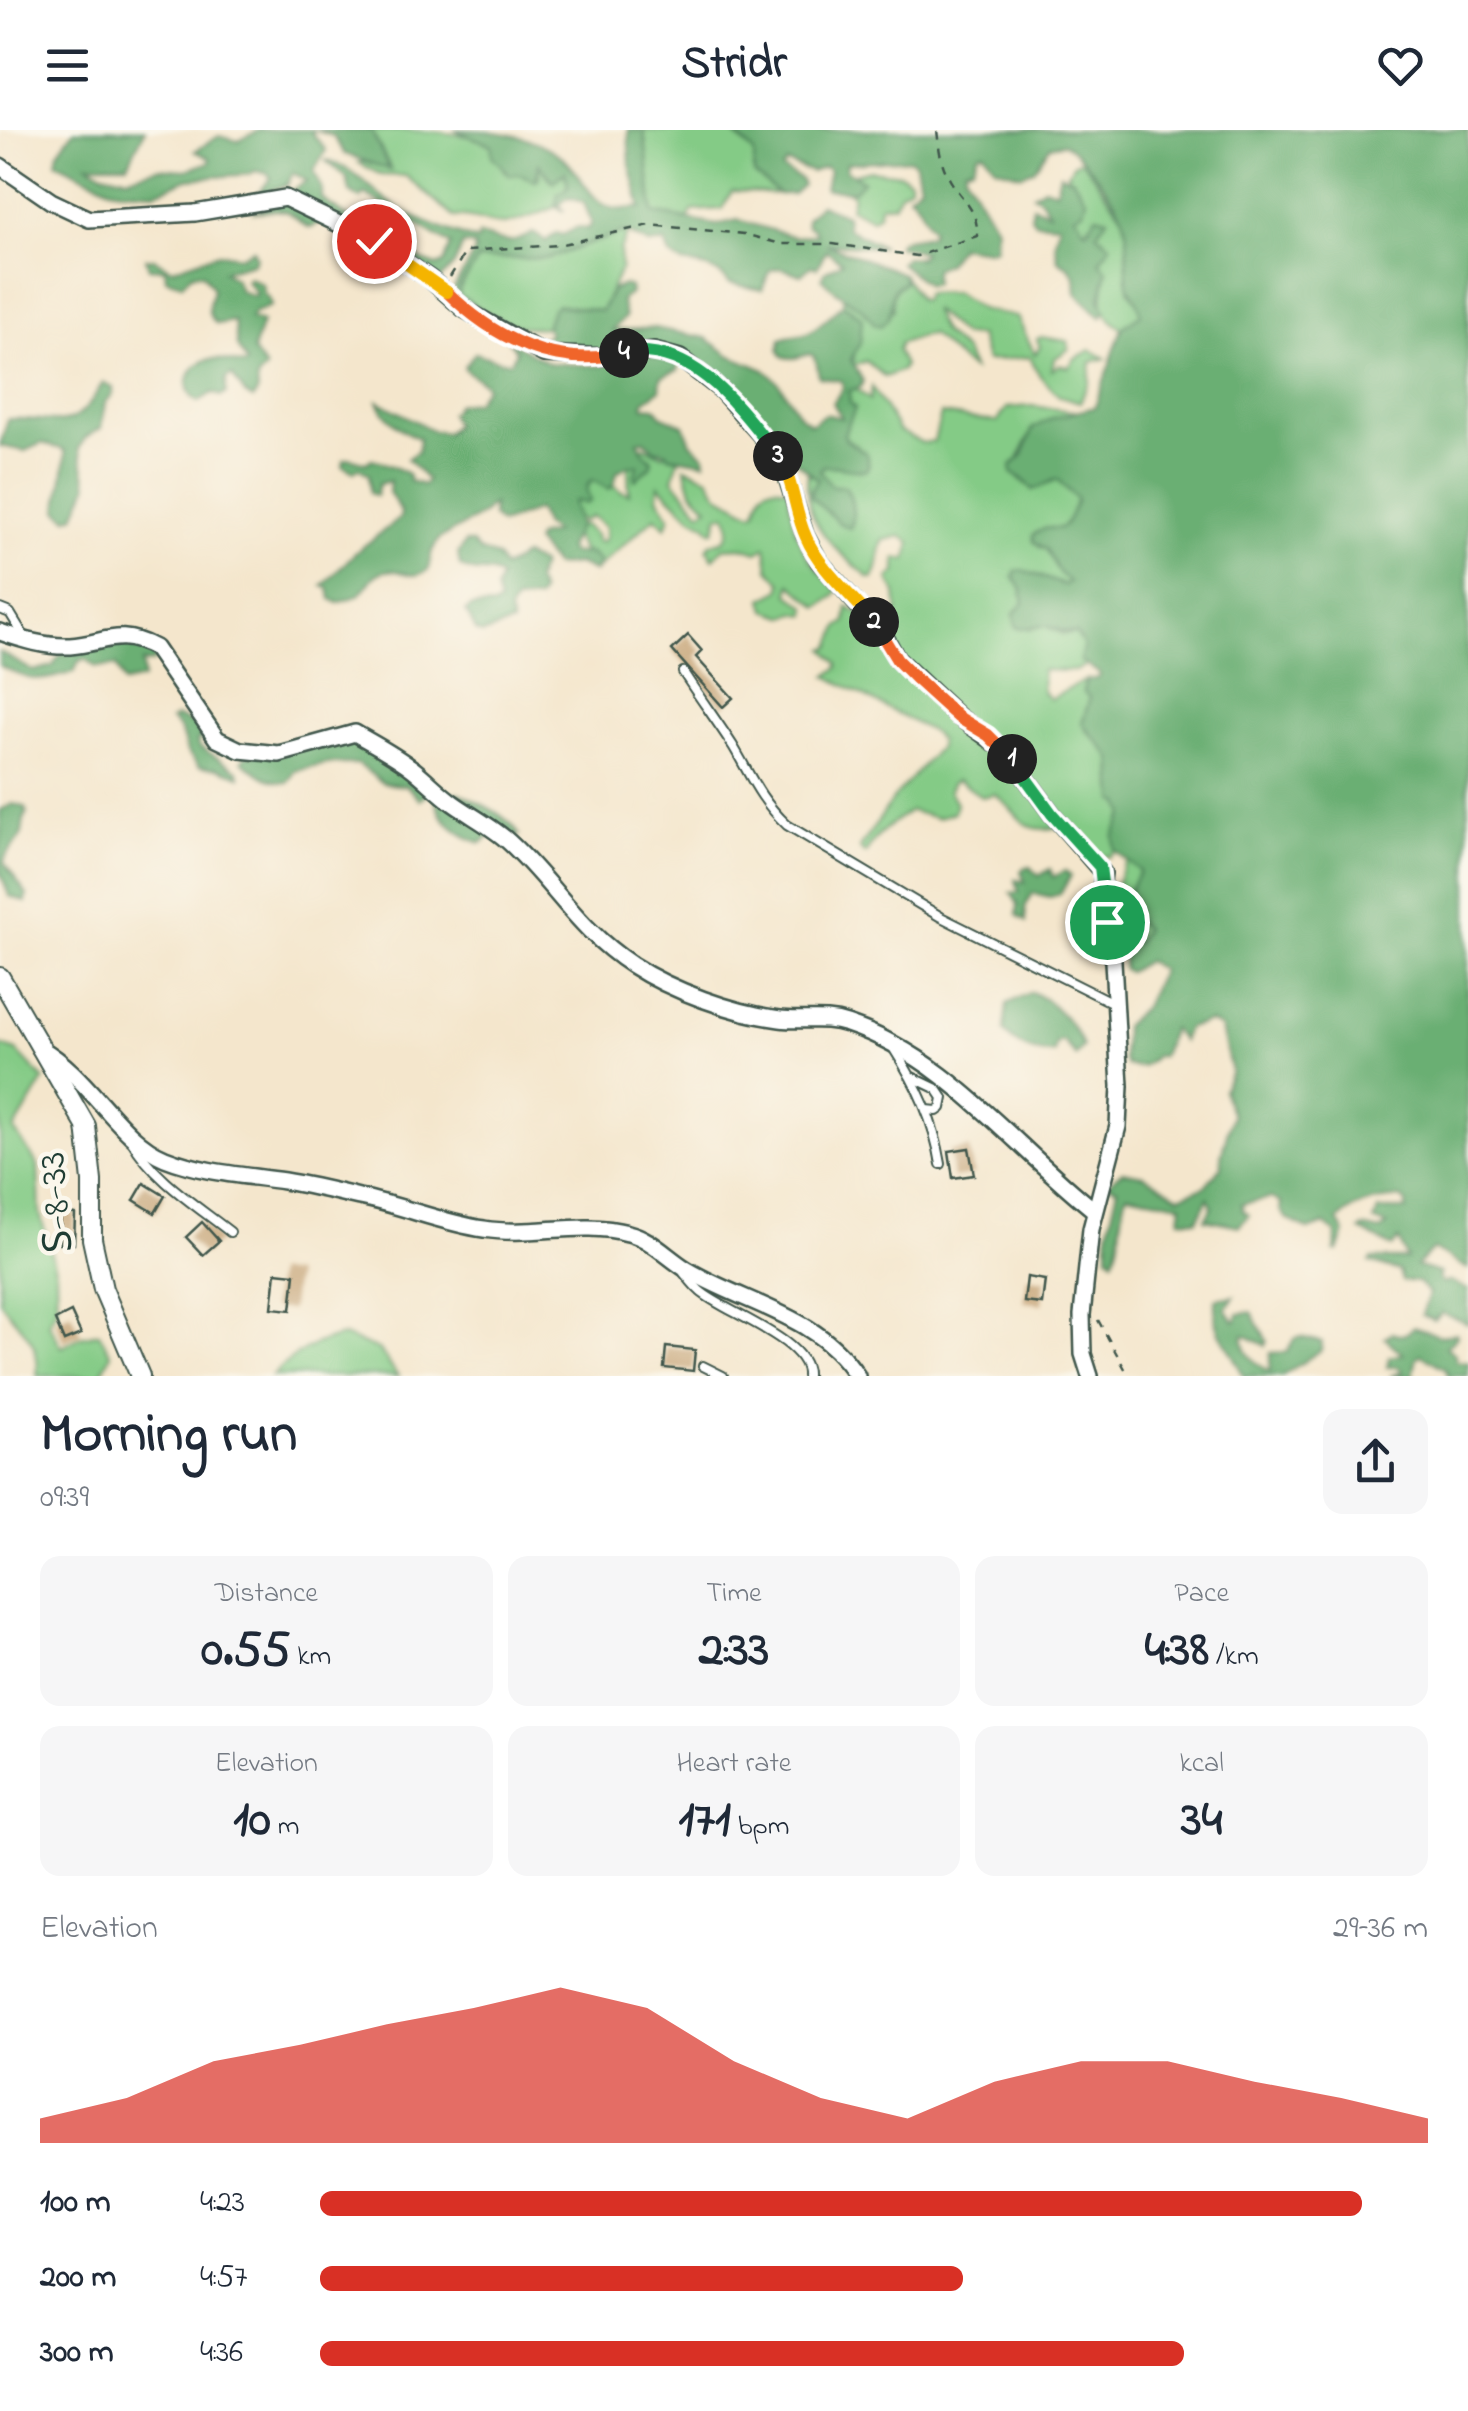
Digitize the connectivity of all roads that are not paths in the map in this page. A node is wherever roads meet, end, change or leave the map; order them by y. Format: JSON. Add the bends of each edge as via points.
{"nodes":[{"id":1,"x":0,"y":166,"type":"edge"},
{"id":2,"x":0,"y":610,"type":"edge"},
{"id":3,"x":0,"y":632,"type":"edge"},
{"id":4,"x":25,"y":640,"type":"junction"},
{"id":5,"x":683,"y":672,"type":"dead end"},
{"id":6,"x":0,"y":977,"type":"edge"},
{"id":7,"x":1115,"y":1004,"type":"junction"},
{"id":8,"x":892,"y":1045,"type":"junction"},
{"id":9,"x":40,"y":1048,"type":"junction"},
{"id":10,"x":912,"y":1076,"type":"junction"},
{"id":11,"x":926,"y":1110,"type":"junction"},
{"id":12,"x":122,"y":1124,"type":"junction"},
{"id":13,"x":941,"y":1164,"type":"dead end"},
{"id":14,"x":1094,"y":1210,"type":"junction"},
{"id":15,"x":230,"y":1232,"type":"dead end"},
{"id":16,"x":676,"y":1262,"type":"junction"},
{"id":17,"x":702,"y":1366,"type":"dead end"},
{"id":18,"x":140,"y":1376,"type":"edge"},
{"id":19,"x":723,"y":1376,"type":"edge"},
{"id":20,"x":806,"y":1376,"type":"edge"},
{"id":21,"x":857,"y":1376,"type":"edge"},
{"id":22,"x":1090,"y":1376,"type":"edge"}],
"edges":[{"from":1,"to":7,"type":"street","via":[[89,219],[195,214],[284,198],[354,229],[464,308],[544,354],[654,351],[680,358],[731,401],[780,458],[819,561],[884,635],[897,660],[1006,751],[1100,867]]},
{"from":2,"to":4,"type":"lane","via":[[10,614]]},
{"from":3,"to":4,"type":"street"},
{"from":4,"to":8,"type":"street","via":[[72,646],[122,637],[156,648],[217,739],[240,750],[279,754],[355,733],[508,840],[587,932],[656,980],[750,1016],[818,1017]]},
{"from":5,"to":7,"type":"lane","via":[[749,780],[788,826],[941,916]]},
{"from":6,"to":9,"type":"street","name":"Տ-8-33","number":"Տ-8-33"},
{"from":7,"to":14,"type":"street","via":[[1118,1126]]},
{"from":8,"to":10,"type":"lane"},
{"from":8,"to":14,"type":"street","via":[[975,1102]]},
{"from":9,"to":12,"type":"street","via":[[86,1083]]},
{"from":9,"to":18,"type":"street","name":"Տ-8-33","number":"Տ-8-33","via":[[86,1126],[92,1239],[103,1290]]},
{"from":10,"to":11,"type":"lane"},
{"from":10,"to":11,"type":"lane","via":[[943,1098],[937,1112]]},
{"from":11,"to":13,"type":"lane"},
{"from":12,"to":15,"type":"lane","via":[[137,1152]]},
{"from":12,"to":16,"type":"street","via":[[162,1156],[212,1171],[374,1200],[484,1230],[620,1231],[644,1238]]},
{"from":14,"to":22,"type":"street","via":[[1082,1315]]},
{"from":16,"to":20,"type":"lane","via":[[700,1292],[772,1333],[802,1359]]},
{"from":16,"to":21,"type":"street","via":[[812,1328]]},
{"from":17,"to":19,"type":"lane"}]}
